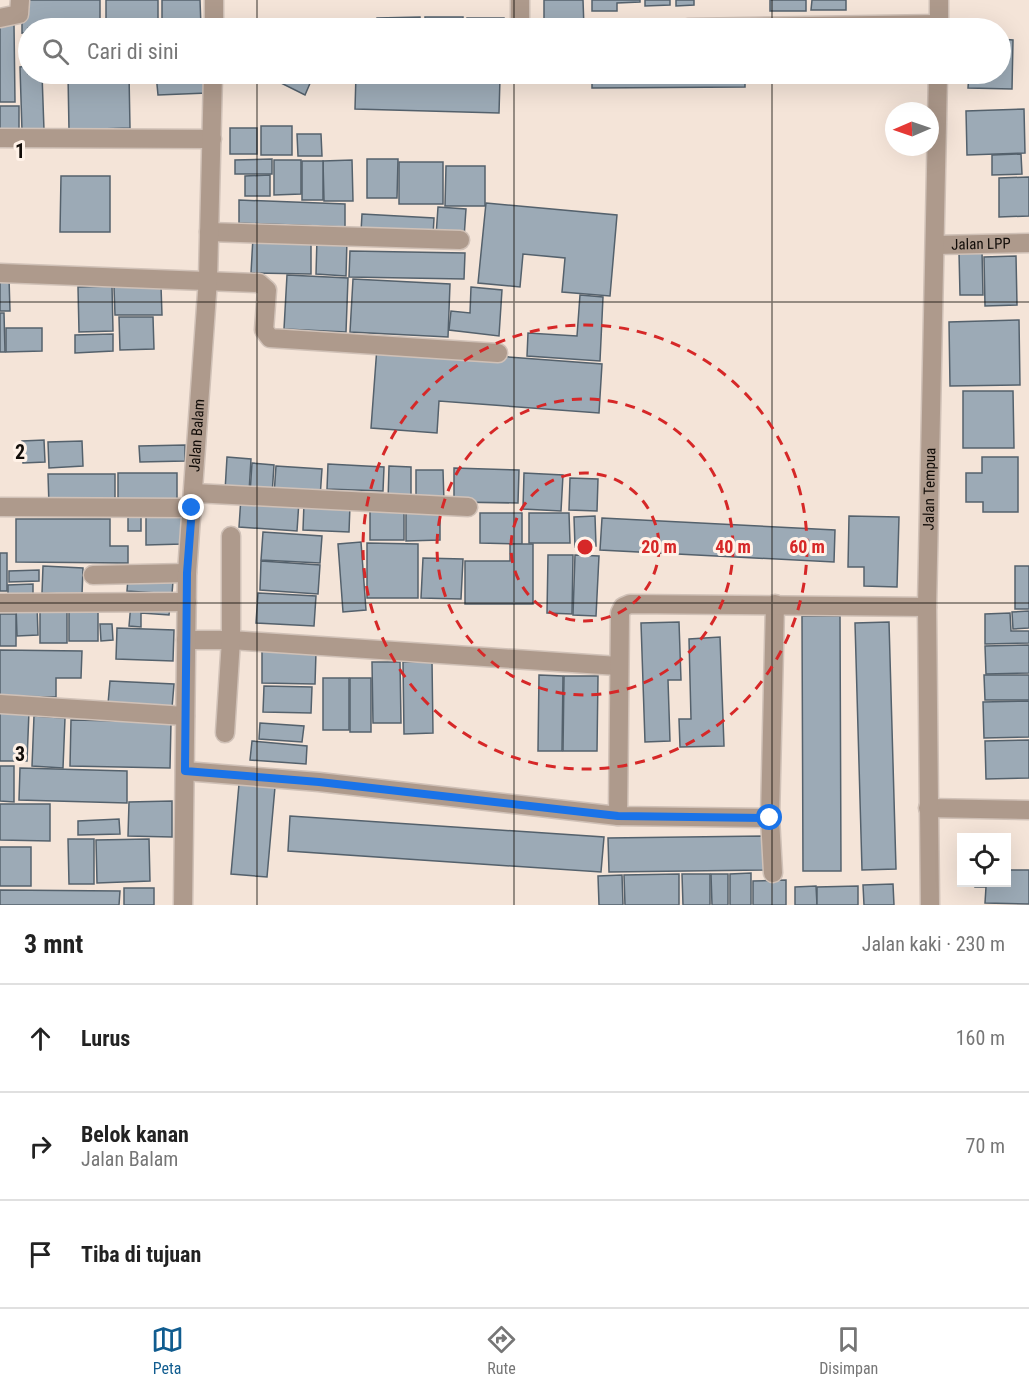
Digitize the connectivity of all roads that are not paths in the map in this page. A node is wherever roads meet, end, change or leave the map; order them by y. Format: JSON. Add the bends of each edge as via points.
{"nodes":[{"id":1,"x":20,"y":0,"type":"edge"},
{"id":2,"x":214,"y":0,"type":"edge"},
{"id":3,"x":520,"y":0,"type":"edge"},
{"id":4,"x":939,"y":0,"type":"edge"},
{"id":5,"x":0,"y":18,"type":"edge"},
{"id":6,"x":214,"y":18,"type":"edge"},
{"id":7,"x":520,"y":18,"type":"edge"},
{"id":8,"x":939,"y":18,"type":"edge"},
{"id":9,"x":213,"y":84,"type":"edge"},
{"id":10,"x":938,"y":84,"type":"edge"},
{"id":11,"x":0,"y":138,"type":"edge"},
{"id":12,"x":212,"y":139,"type":"junction"},
{"id":13,"x":209,"y":232,"type":"junction"},
{"id":14,"x":460,"y":240,"type":"dead end"},
{"id":15,"x":1029,"y":243,"type":"edge"},
{"id":16,"x":935,"y":245,"type":"junction"},
{"id":17,"x":0,"y":273,"type":"edge"},
{"id":18,"x":208,"y":279,"type":"junction"},
{"id":19,"x":498,"y":353,"type":"dead end"},
{"id":20,"x":193,"y":500,"type":"junction"},
{"id":21,"x":0,"y":507,"type":"edge"},
{"id":22,"x":468,"y":507,"type":"dead end"},
{"id":23,"x":231,"y":536,"type":"dead end"},
{"id":24,"x":187,"y":573,"type":"junction"},
{"id":25,"x":93,"y":575,"type":"dead end"},
{"id":26,"x":187,"y":602,"type":"junction"},
{"id":27,"x":0,"y":603,"type":"edge"},
{"id":28,"x":775,"y":604,"type":"junction"},
{"id":29,"x":927,"y":607,"type":"junction"},
{"id":30,"x":186,"y":640,"type":"junction"},
{"id":31,"x":231,"y":640,"type":"junction"},
{"id":32,"x":618,"y":666,"type":"junction"},
{"id":33,"x":0,"y":704,"type":"edge"},
{"id":34,"x":184,"y":716,"type":"junction"},
{"id":35,"x":225,"y":733,"type":"dead end"},
{"id":36,"x":185,"y":771,"type":"junction"},
{"id":37,"x":928,"y":808,"type":"junction"},
{"id":38,"x":1029,"y":810,"type":"edge"},
{"id":39,"x":618,"y":816,"type":"junction"},
{"id":40,"x":770,"y":818,"type":"junction"},
{"id":41,"x":773,"y":873,"type":"dead end"},
{"id":42,"x":183,"y":905,"type":"edge"},
{"id":43,"x":930,"y":905,"type":"edge"}],
"edges":[{"from":1,"to":5,"type":"street","via":[[19,14]]},
{"from":2,"to":6,"type":"street"},
{"from":3,"to":7,"type":"street"},
{"from":4,"to":8,"type":"street"},
{"from":9,"to":12,"type":"street","name":"Jalan Balam"},
{"from":10,"to":16,"type":"street","name":"Jalan Tempua"},
{"from":11,"to":12,"type":"street"},
{"from":12,"to":13,"type":"street","name":"Jalan Balam"},
{"from":13,"to":14,"type":"street"},
{"from":13,"to":18,"type":"street","name":"Jalan Balam"},
{"from":15,"to":16,"type":"street","name":"Jalan LPP"},
{"from":16,"to":29,"type":"street","name":"Jalan Tempua"},
{"from":17,"to":18,"type":"street"},
{"from":18,"to":19,"type":"street","via":[[264,285],[264,333],[275,340]]},
{"from":18,"to":20,"type":"street","name":"Jalan Balam"},
{"from":20,"to":21,"type":"street"},
{"from":20,"to":22,"type":"street"},
{"from":20,"to":24,"type":"street","name":"Jalan Balam"},
{"from":23,"to":31,"type":"street"},
{"from":24,"to":25,"type":"street"},
{"from":24,"to":26,"type":"street","name":"Jalan Balam"},
{"from":26,"to":27,"type":"street"},
{"from":26,"to":30,"type":"street","name":"Jalan Balam"},
{"from":28,"to":29,"type":"street"},
{"from":28,"to":32,"type":"street","via":[[626,605],[620,613]]},
{"from":28,"to":40,"type":"street"},
{"from":29,"to":37,"type":"street","name":"Jalan Tempua"},
{"from":30,"to":31,"type":"street"},
{"from":30,"to":34,"type":"street","name":"Jalan Balam"},
{"from":31,"to":32,"type":"street"},
{"from":31,"to":35,"type":"street"},
{"from":32,"to":39,"type":"street"},
{"from":33,"to":34,"type":"street"},
{"from":34,"to":36,"type":"street","name":"Jalan Balam"},
{"from":36,"to":39,"type":"street"},
{"from":36,"to":42,"type":"street","name":"Jalan Balam"},
{"from":37,"to":38,"type":"street"},
{"from":37,"to":43,"type":"street","name":"Jalan Tempua"},
{"from":39,"to":40,"type":"street"},
{"from":40,"to":41,"type":"street"}]}
